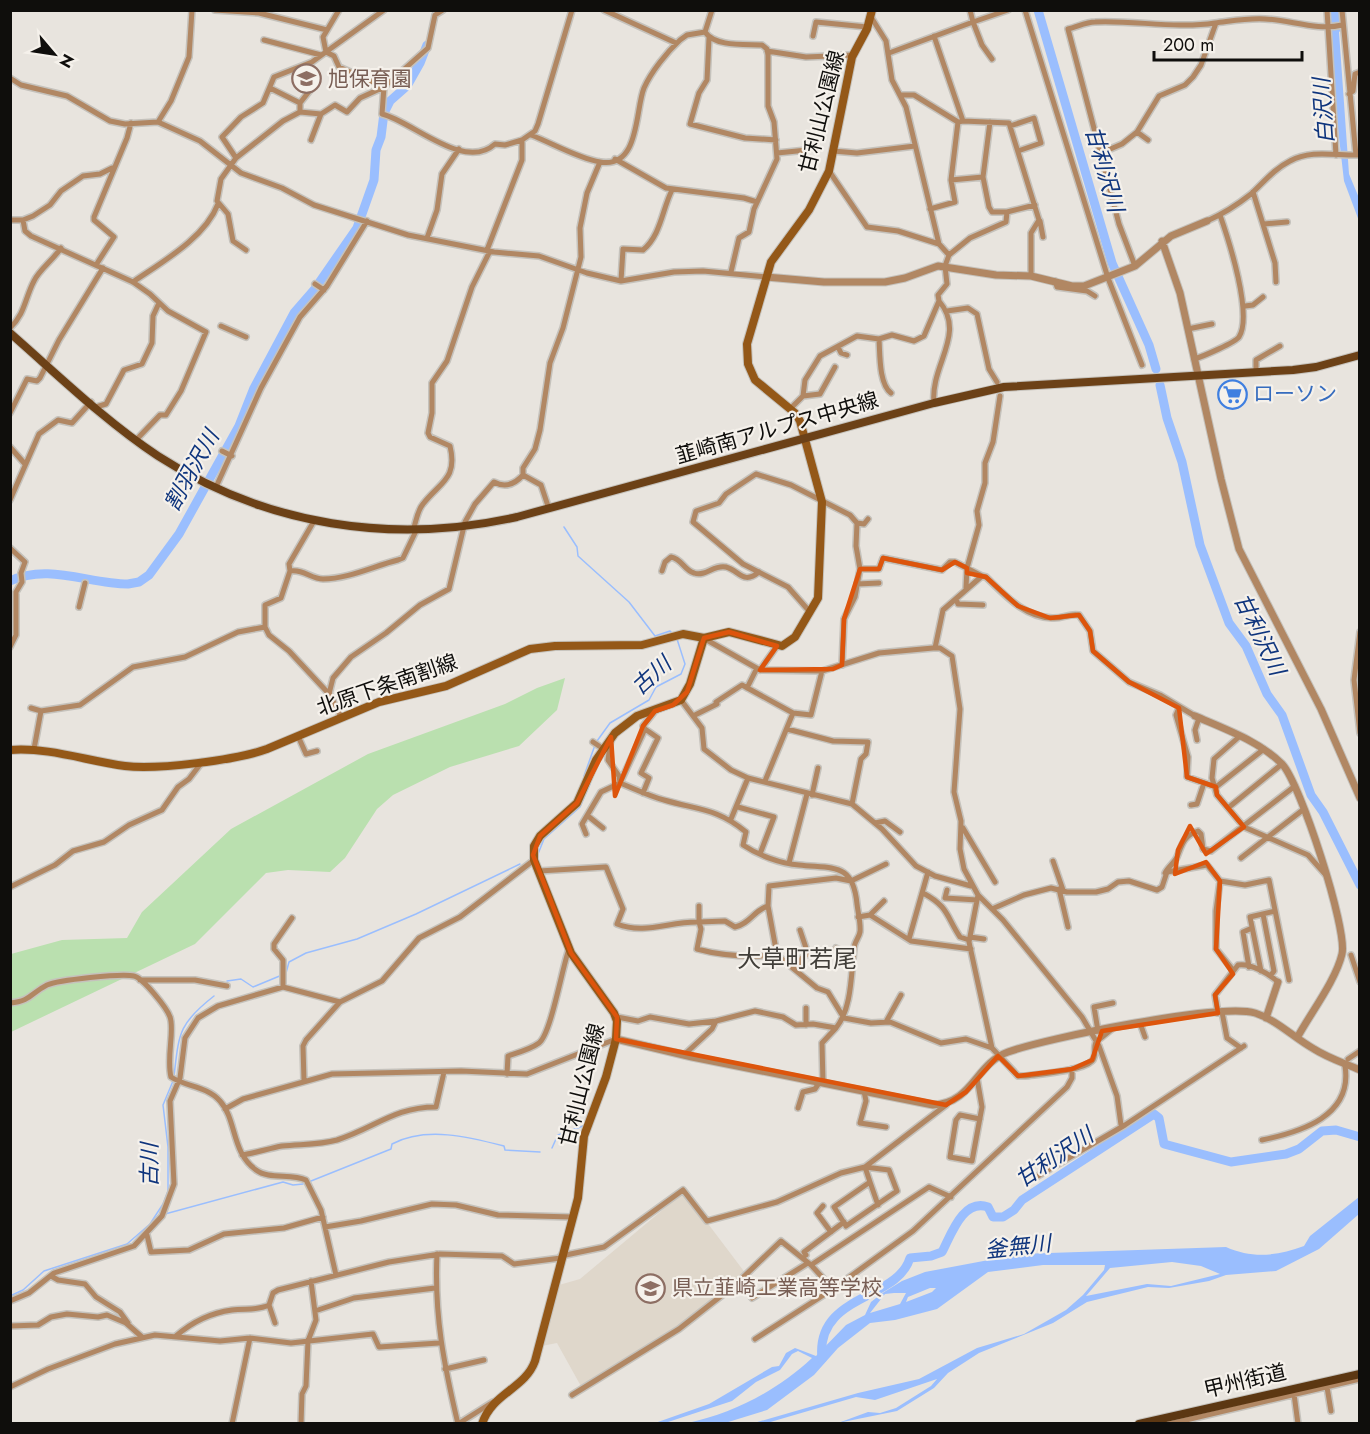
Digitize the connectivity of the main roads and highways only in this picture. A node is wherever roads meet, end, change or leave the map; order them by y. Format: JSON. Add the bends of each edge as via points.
{"nodes":[{"id":1,"x":871,"y":14,"type":"edge"},
{"id":2,"x":10,"y":333,"type":"edge"},
{"id":3,"x":1359,"y":355,"type":"edge"},
{"id":4,"x":804,"y":438,"type":"junction"},
{"id":5,"x":704,"y":638,"type":"junction"},
{"id":6,"x":10,"y":750,"type":"edge"},
{"id":7,"x":1359,"y":1374,"type":"edge"},
{"id":8,"x":482,"y":1424,"type":"edge"},
{"id":9,"x":1138,"y":1424,"type":"edge"}],
"edges":[{"from":1,"to":4,"type":"main road","name":"甘利山公園線","via":[[853,55],[829,171],[809,210],[771,262],[747,345],[748,364],[759,385],[798,416]]},
{"from":2,"to":4,"type":"main road","name":"韮崎南アルプス中央線","via":[[136,440],[211,485],[266,508],[314,522],[366,529],[463,528],[549,509]]},
{"from":3,"to":4,"type":"main road","name":"韮崎南アルプス中央線","via":[[1316,368],[1004,387]]},
{"from":4,"to":5,"type":"main road","name":"甘利山公園線","via":[[822,502],[818,598],[795,637],[782,646],[729,632]]},
{"from":5,"to":6,"type":"main road","name":"北原下条南割線","via":[[683,634],[642,645],[530,649],[446,686],[379,702],[259,752],[204,761],[158,767],[126,766],[34,749]]},
{"from":5,"to":8,"type":"main road","name":"甘利山公園線","via":[[681,700],[637,716],[598,746],[577,803],[537,840],[534,860],[569,949],[617,1017],[616,1039],[584,1136],[580,1187],[533,1368],[493,1402]]},
{"from":7,"to":9,"type":"highway","name":"甲州街道"}]}
